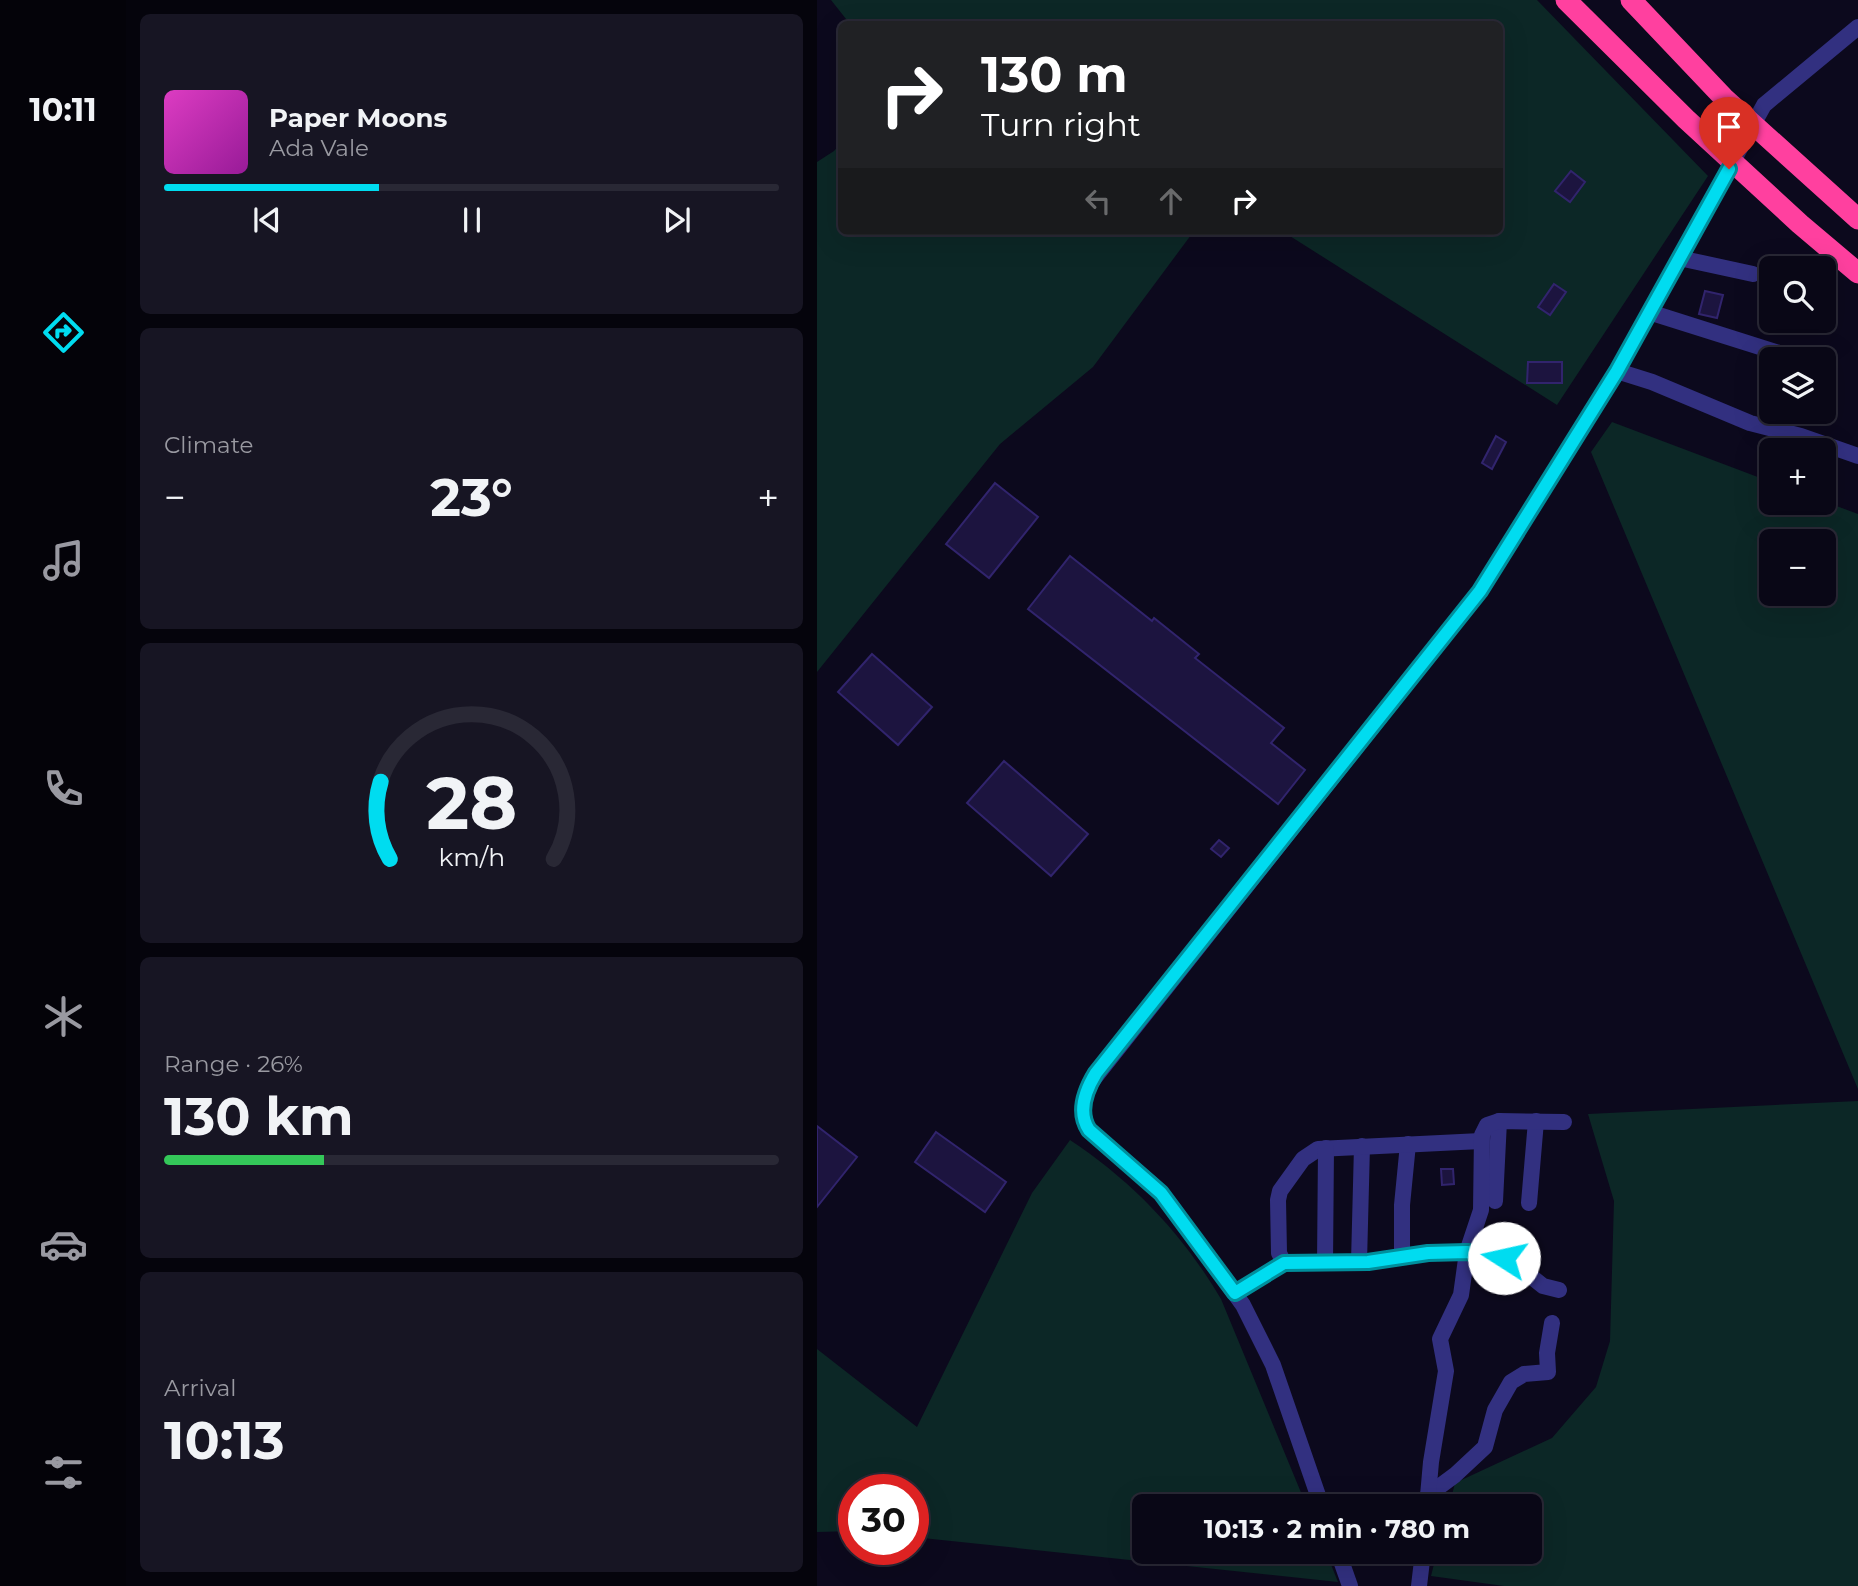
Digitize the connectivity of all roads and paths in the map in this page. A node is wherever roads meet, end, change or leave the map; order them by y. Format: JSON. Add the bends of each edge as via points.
{"nodes":[{"id":1,"x":1566,"y":0,"type":"edge"},
{"id":2,"x":1631,"y":0,"type":"edge"},
{"id":3,"x":1858,"y":27,"type":"edge"},
{"id":4,"x":1858,"y":219,"type":"edge"},
{"id":5,"x":1679,"y":258,"type":"junction"},
{"id":6,"x":1858,"y":273,"type":"edge"},
{"id":7,"x":1753,"y":274,"type":"dead end"},
{"id":8,"x":1649,"y":312,"type":"junction"},
{"id":9,"x":1760,"y":347,"type":"edge"},
{"id":10,"x":1617,"y":371,"type":"junction"},
{"id":11,"x":1858,"y":456,"type":"edge"},
{"id":12,"x":1499,"y":1121,"type":"junction"},
{"id":13,"x":1536,"y":1121,"type":"junction"},
{"id":14,"x":1564,"y":1122,"type":"dead end"},
{"id":15,"x":1481,"y":1141,"type":"junction"},
{"id":16,"x":1408,"y":1144,"type":"junction"},
{"id":17,"x":1362,"y":1146,"type":"junction"},
{"id":18,"x":1326,"y":1148,"type":"junction"},
{"id":19,"x":1495,"y":1201,"type":"dead end"},
{"id":20,"x":1529,"y":1203,"type":"dead end"},
{"id":21,"x":1467,"y":1252,"type":"junction"},
{"id":22,"x":1402,"y":1257,"type":"junction"},
{"id":23,"x":1359,"y":1262,"type":"junction"},
{"id":24,"x":1284,"y":1263,"type":"junction"},
{"id":25,"x":1325,"y":1263,"type":"junction"},
{"id":26,"x":1559,"y":1290,"type":"dead end"},
{"id":27,"x":1235,"y":1293,"type":"junction"},
{"id":28,"x":1552,"y":1323,"type":"dead end"},
{"id":29,"x":1318,"y":1494,"type":"edge"},
{"id":30,"x":1429,"y":1494,"type":"edge"},
{"id":31,"x":1435,"y":1494,"type":"edge"},
{"id":32,"x":1342,"y":1564,"type":"edge"},
{"id":33,"x":1422,"y":1564,"type":"edge"},
{"id":34,"x":1350,"y":1586,"type":"edge"},
{"id":35,"x":1419,"y":1586,"type":"edge"}],
"edges":[{"from":1,"to":6,"type":"highway","via":[[1686,120]]},
{"from":2,"to":4,"type":"highway","via":[[1724,99]]},
{"from":3,"to":5,"type":"street","via":[[1764,105]]},
{"from":5,"to":7,"type":"street"},
{"from":5,"to":8,"type":"street"},
{"from":8,"to":9,"type":"street"},
{"from":8,"to":10,"type":"street"},
{"from":10,"to":11,"type":"street","via":[[1750,423]]},
{"from":10,"to":27,"type":"street","via":[[1480,591],[1089,1084],[1083,1114],[1089,1130],[1161,1193]]},
{"from":12,"to":13,"type":"street"},
{"from":12,"to":15,"type":"street","via":[[1487,1125]]},
{"from":12,"to":19,"type":"street"},
{"from":13,"to":14,"type":"street"},
{"from":13,"to":20,"type":"street"},
{"from":15,"to":16,"type":"street"},
{"from":15,"to":21,"type":"street","via":[[1481,1210]]},
{"from":16,"to":17,"type":"street"},
{"from":16,"to":22,"type":"street"},
{"from":17,"to":18,"type":"street"},
{"from":17,"to":23,"type":"street"},
{"from":18,"to":24,"type":"street","via":[[1309,1153],[1280,1191],[1279,1253]]},
{"from":18,"to":25,"type":"street"},
{"from":21,"to":22,"type":"street"},
{"from":21,"to":26,"type":"street","via":[[1513,1262],[1543,1286]]},
{"from":21,"to":30,"type":"street","via":[[1461,1295],[1440,1339],[1446,1371]]},
{"from":22,"to":23,"type":"street"},
{"from":23,"to":25,"type":"street"},
{"from":24,"to":25,"type":"street"},
{"from":24,"to":27,"type":"street"},
{"from":27,"to":29,"type":"street","via":[[1273,1365]]},
{"from":28,"to":31,"type":"street","via":[[1548,1372],[1524,1374],[1511,1382],[1495,1410],[1485,1447]]},
{"from":32,"to":34,"type":"street"},
{"from":33,"to":35,"type":"street"}]}
